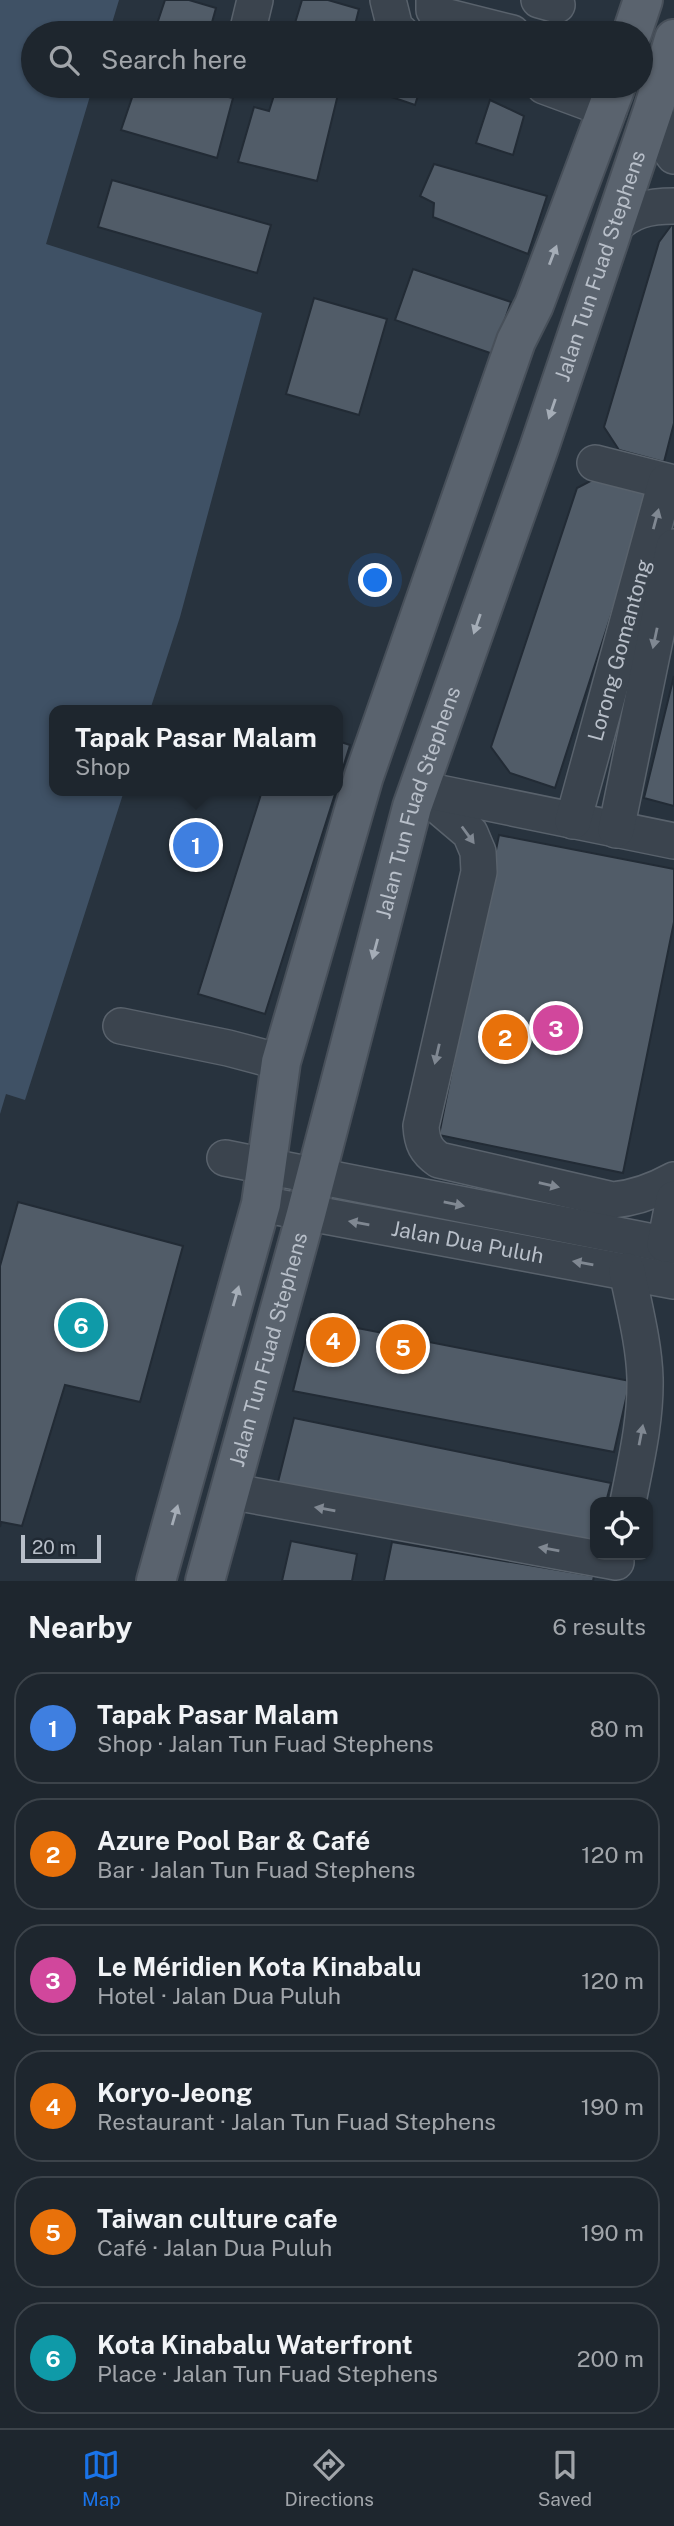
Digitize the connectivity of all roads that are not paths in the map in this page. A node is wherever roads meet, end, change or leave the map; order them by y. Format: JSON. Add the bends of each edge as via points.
{"nodes":[{"id":1,"x":255,"y":0,"type":"edge"},
{"id":2,"x":388,"y":0,"type":"edge"},
{"id":3,"x":434,"y":0,"type":"edge"},
{"id":4,"x":642,"y":0,"type":"edge"},
{"id":5,"x":250,"y":21,"type":"edge"},
{"id":6,"x":393,"y":21,"type":"edge"},
{"id":7,"x":464,"y":21,"type":"edge"},
{"id":8,"x":636,"y":21,"type":"edge"},
{"id":9,"x":674,"y":39,"type":"edge"},
{"id":10,"x":612,"y":98,"type":"edge"},
{"id":11,"x":654,"y":107,"type":"junction"},
{"id":12,"x":674,"y":156,"type":"edge"},
{"id":13,"x":674,"y":205,"type":"edge"},
{"id":14,"x":613,"y":228,"type":"junction"},
{"id":15,"x":534,"y":305,"type":"junction"},
{"id":16,"x":595,"y":463,"type":"dead end"},
{"id":17,"x":670,"y":483,"type":"edge"},
{"id":18,"x":674,"y":547,"type":"edge"},
{"id":19,"x":418,"y":789,"type":"junction"},
{"id":20,"x":573,"y":821,"type":"junction"},
{"id":21,"x":616,"y":830,"type":"junction"},
{"id":22,"x":674,"y":841,"type":"edge"},
{"id":23,"x":121,"y":1026,"type":"dead end"},
{"id":24,"x":281,"y":1062,"type":"junction"},
{"id":25,"x":225,"y":1158,"type":"dead end"},
{"id":26,"x":267,"y":1165,"type":"junction"},
{"id":27,"x":315,"y":1177,"type":"junction"},
{"id":28,"x":674,"y":1180,"type":"edge"},
{"id":29,"x":410,"y":1195,"type":"junction"},
{"id":30,"x":674,"y":1199,"type":"edge"},
{"id":31,"x":261,"y":1204,"type":"junction"},
{"id":32,"x":306,"y":1214,"type":"junction"},
{"id":33,"x":402,"y":1231,"type":"junction"},
{"id":34,"x":669,"y":1245,"type":"edge"},
{"id":35,"x":627,"y":1271,"type":"junction"},
{"id":36,"x":674,"y":1281,"type":"edge"},
{"id":37,"x":229,"y":1491,"type":"junction"},
{"id":38,"x":629,"y":1497,"type":"edge"},
{"id":39,"x":616,"y":1566,"type":"edge"},
{"id":40,"x":156,"y":1581,"type":"edge"},
{"id":41,"x":205,"y":1581,"type":"edge"}],
"edges":[{"from":1,"to":5,"type":"street"},
{"from":2,"to":6,"type":"street"},
{"from":3,"to":7,"type":"street","via":[[434,10],[440,15]]},
{"from":4,"to":8,"type":"main road"},
{"from":9,"to":11,"type":"main road","name":"Jalan Tun Fuad Stephens"},
{"from":15,"to":10,"type":"main road","name":"Jalan Tun Fuad Stephens","one_way":true},
{"from":11,"to":12,"type":"street"},
{"from":11,"to":14,"type":"main road","name":"Jalan Tun Fuad Stephens"},
{"from":13,"to":14,"type":"street","via":[[644,208],[624,216]]},
{"from":14,"to":19,"type":"main road","name":"Jalan Tun Fuad Stephens","one_way":true},
{"from":15,"to":24,"type":"main road","name":"Jalan Tun Fuad Stephens","via":[[516,341],[363,776]]},
{"from":15,"to":26,"type":"main road","name":"Jalan Tun Fuad Stephens","via":[[530,342],[378,778]]},
{"from":16,"to":17,"type":"street"},
{"from":20,"to":17,"type":"street","name":"Lorong Gomantong","one_way":true},
{"from":18,"to":21,"type":"street","name":"Lorong Gomantong","one_way":true},
{"from":19,"to":20,"type":"street"},
{"from":19,"to":27,"type":"main road","name":"Jalan Tun Fuad Stephens","one_way":true},
{"from":19,"to":28,"type":"street","one_way":true,"via":[[470,833],[478,852],[479,872],[421,1126],[429,1153],[439,1160],[613,1200],[652,1192]]},
{"from":20,"to":21,"type":"street"},
{"from":21,"to":22,"type":"street"},
{"from":23,"to":24,"type":"street"},
{"from":24,"to":26,"type":"main road","name":"Jalan Tun Fuad Stephens"},
{"from":25,"to":26,"type":"street","name":"Jalan Dua Puluh"},
{"from":26,"to":27,"type":"street","name":"Jalan Dua Puluh"},
{"from":26,"to":31,"type":"main road","name":"Jalan Tun Fuad Stephens"},
{"from":27,"to":29,"type":"street","name":"Jalan Dua Puluh"},
{"from":27,"to":32,"type":"main road","name":"Jalan Tun Fuad Stephens"},
{"from":29,"to":33,"type":"street"},
{"from":29,"to":34,"type":"street","name":"Jalan Dua Puluh","one_way":true},
{"from":30,"to":34,"type":"street"},
{"from":31,"to":32,"type":"street","name":"Jalan Dua Puluh"},
{"from":40,"to":31,"type":"main road","name":"Jalan Tun Fuad Stephens","one_way":true},
{"from":33,"to":32,"type":"street","name":"Jalan Dua Puluh","one_way":true},
{"from":32,"to":37,"type":"main road","name":"Jalan Tun Fuad Stephens"},
{"from":35,"to":33,"type":"street","name":"Jalan Dua Puluh","one_way":true},
{"from":35,"to":36,"type":"street","name":"Jalan Dua Puluh"},
{"from":38,"to":35,"type":"street","one_way":true,"via":[[644,1419],[645,1379]]},
{"from":39,"to":37,"type":"street","one_way":true},
{"from":37,"to":41,"type":"main road","name":"Jalan Tun Fuad Stephens"}]}
